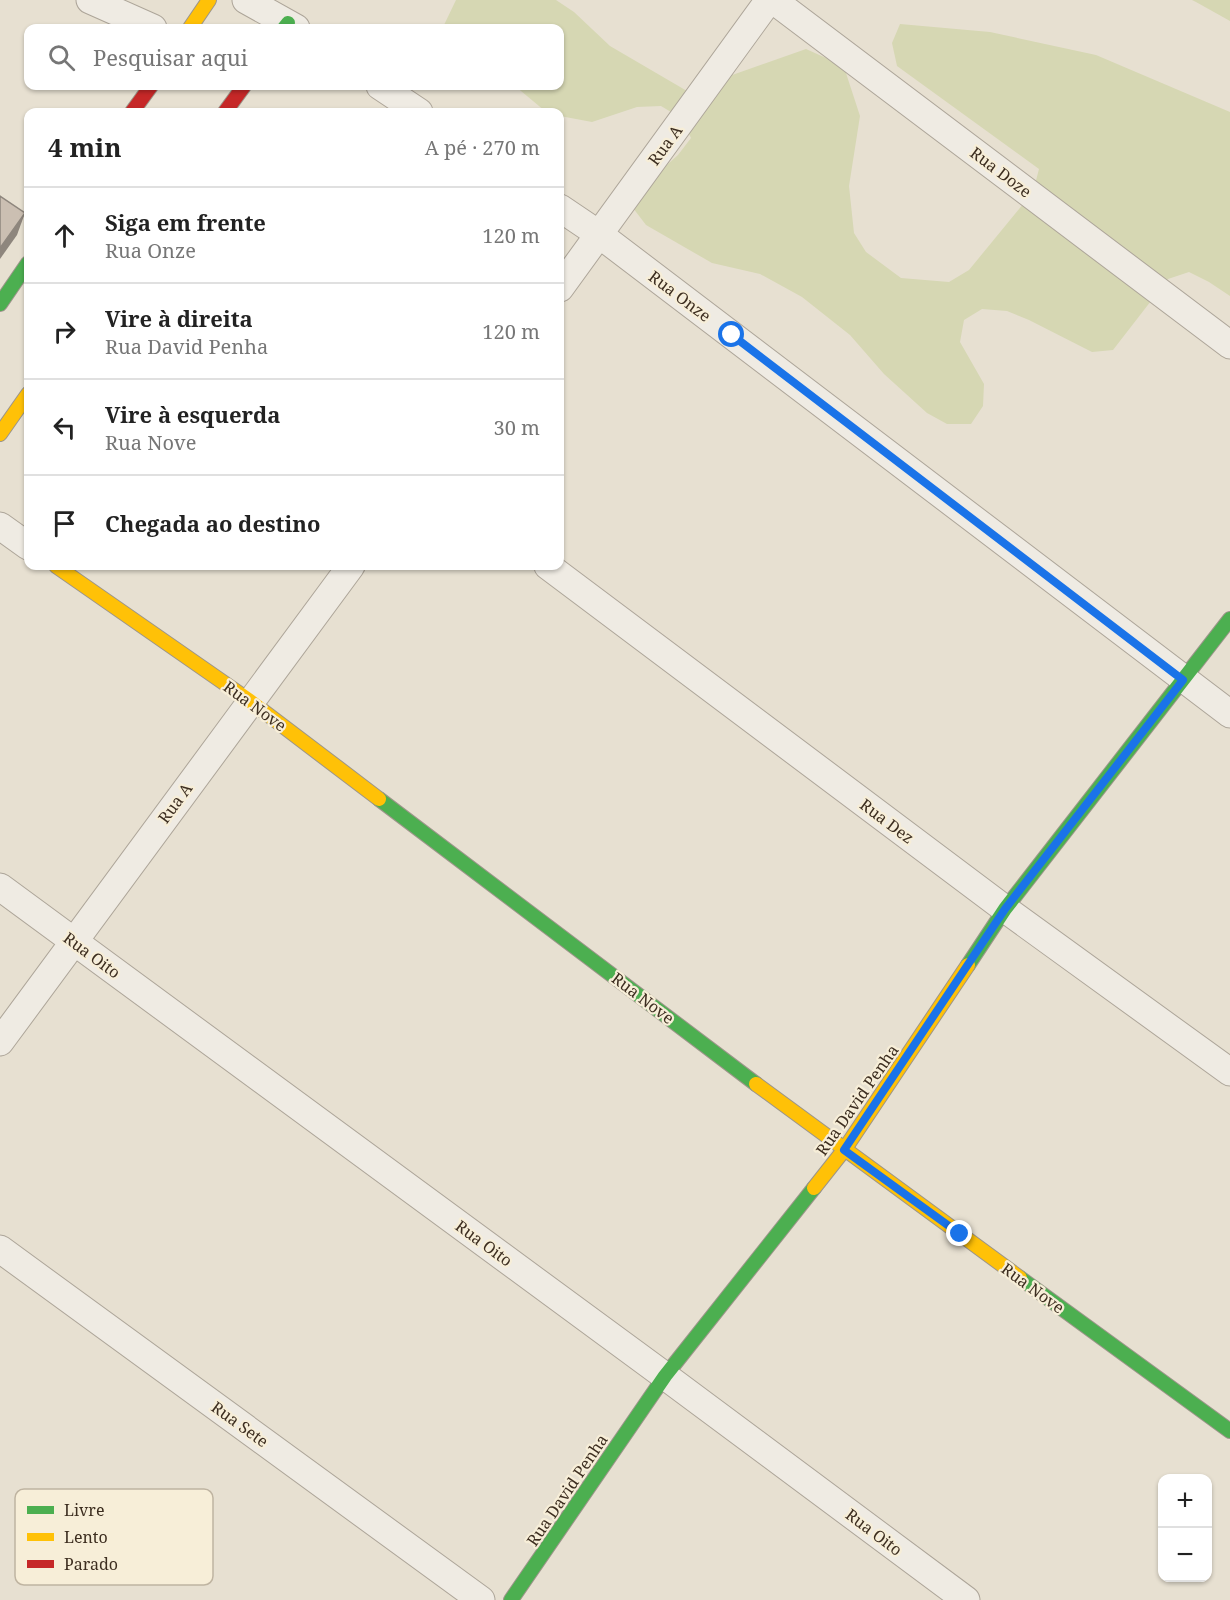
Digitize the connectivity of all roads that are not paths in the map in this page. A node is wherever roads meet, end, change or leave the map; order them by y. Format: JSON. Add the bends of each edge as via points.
{"nodes":[{"id":1,"x":90,"y":0,"type":"edge"},
{"id":2,"x":209,"y":0,"type":"edge"},
{"id":3,"x":246,"y":0,"type":"edge"},
{"id":4,"x":771,"y":0,"type":"edge"},
{"id":5,"x":144,"y":24,"type":"edge"},
{"id":6,"x":193,"y":24,"type":"edge"},
{"id":7,"x":284,"y":24,"type":"edge"},
{"id":8,"x":148,"y":90,"type":"edge"},
{"id":9,"x":241,"y":90,"type":"edge"},
{"id":10,"x":386,"y":90,"type":"edge"},
{"id":11,"x":135,"y":108,"type":"edge"},
{"id":12,"x":228,"y":108,"type":"edge"},
{"id":13,"x":413,"y":108,"type":"edge"},
{"id":14,"x":564,"y":211,"type":"edge"},
{"id":15,"x":600,"y":235,"type":"junction"},
{"id":16,"x":24,"y":269,"type":"edge"},
{"id":17,"x":564,"y":283,"type":"edge"},
{"id":18,"x":0,"y":304,"type":"edge"},
{"id":19,"x":1230,"y":345,"type":"edge"},
{"id":20,"x":24,"y":400,"type":"edge"},
{"id":21,"x":0,"y":434,"type":"edge"},
{"id":22,"x":0,"y":526,"type":"edge"},
{"id":23,"x":24,"y":543,"type":"edge"},
{"id":24,"x":62,"y":570,"type":"edge"},
{"id":25,"x":348,"y":570,"type":"edge"},
{"id":26,"x":553,"y":570,"type":"edge"},
{"id":27,"x":1230,"y":619,"type":"edge"},
{"id":28,"x":1183,"y":680,"type":"junction"},
{"id":29,"x":250,"y":701,"type":"junction"},
{"id":30,"x":1230,"y":714,"type":"edge"},
{"id":31,"x":0,"y":887,"type":"edge"},
{"id":32,"x":1005,"y":909,"type":"junction"},
{"id":33,"x":74,"y":942,"type":"junction"},
{"id":34,"x":0,"y":1042,"type":"edge"},
{"id":35,"x":1230,"y":1072,"type":"edge"},
{"id":36,"x":844,"y":1150,"type":"junction"},
{"id":37,"x":0,"y":1249,"type":"edge"},
{"id":38,"x":664,"y":1376,"type":"junction"},
{"id":39,"x":1230,"y":1431,"type":"edge"},
{"id":40,"x":481,"y":1600,"type":"edge"},
{"id":41,"x":511,"y":1600,"type":"edge"},
{"id":42,"x":966,"y":1600,"type":"edge"}],
"edges":[{"from":1,"to":5,"type":"street"},
{"from":2,"to":6,"type":"street"},
{"from":3,"to":7,"type":"street"},
{"from":4,"to":15,"type":"street","name":"Rua A"},
{"from":4,"to":19,"type":"street","name":"Rua Doze"},
{"from":8,"to":11,"type":"street"},
{"from":9,"to":12,"type":"street"},
{"from":10,"to":13,"type":"street"},
{"from":14,"to":15,"type":"street","name":"Rua Onze"},
{"from":15,"to":17,"type":"street","name":"Rua A"},
{"from":15,"to":28,"type":"street","name":"Rua Onze"},
{"from":16,"to":18,"type":"street"},
{"from":20,"to":21,"type":"street"},
{"from":22,"to":23,"type":"street"},
{"from":24,"to":29,"type":"street","name":"Rua Nove"},
{"from":25,"to":29,"type":"street","name":"Rua A"},
{"from":26,"to":32,"type":"street","name":"Rua Dez"},
{"from":27,"to":28,"type":"street","name":"Rua David Penha"},
{"from":28,"to":30,"type":"street","name":"Rua Onze"},
{"from":28,"to":32,"type":"street","name":"Rua David Penha"},
{"from":29,"to":33,"type":"street","name":"Rua A"},
{"from":29,"to":36,"type":"street","name":"Rua Nove"},
{"from":31,"to":33,"type":"street","name":"Rua Oito"},
{"from":32,"to":35,"type":"street","name":"Rua Dez"},
{"from":32,"to":36,"type":"street","name":"Rua David Penha"},
{"from":33,"to":34,"type":"street","name":"Rua A"},
{"from":33,"to":38,"type":"street","name":"Rua Oito"},
{"from":36,"to":38,"type":"street","name":"Rua David Penha"},
{"from":36,"to":39,"type":"street","name":"Rua Nove"},
{"from":37,"to":40,"type":"street","name":"Rua Sete"},
{"from":38,"to":41,"type":"street","name":"Rua David Penha"},
{"from":38,"to":42,"type":"street","name":"Rua Oito"}]}
